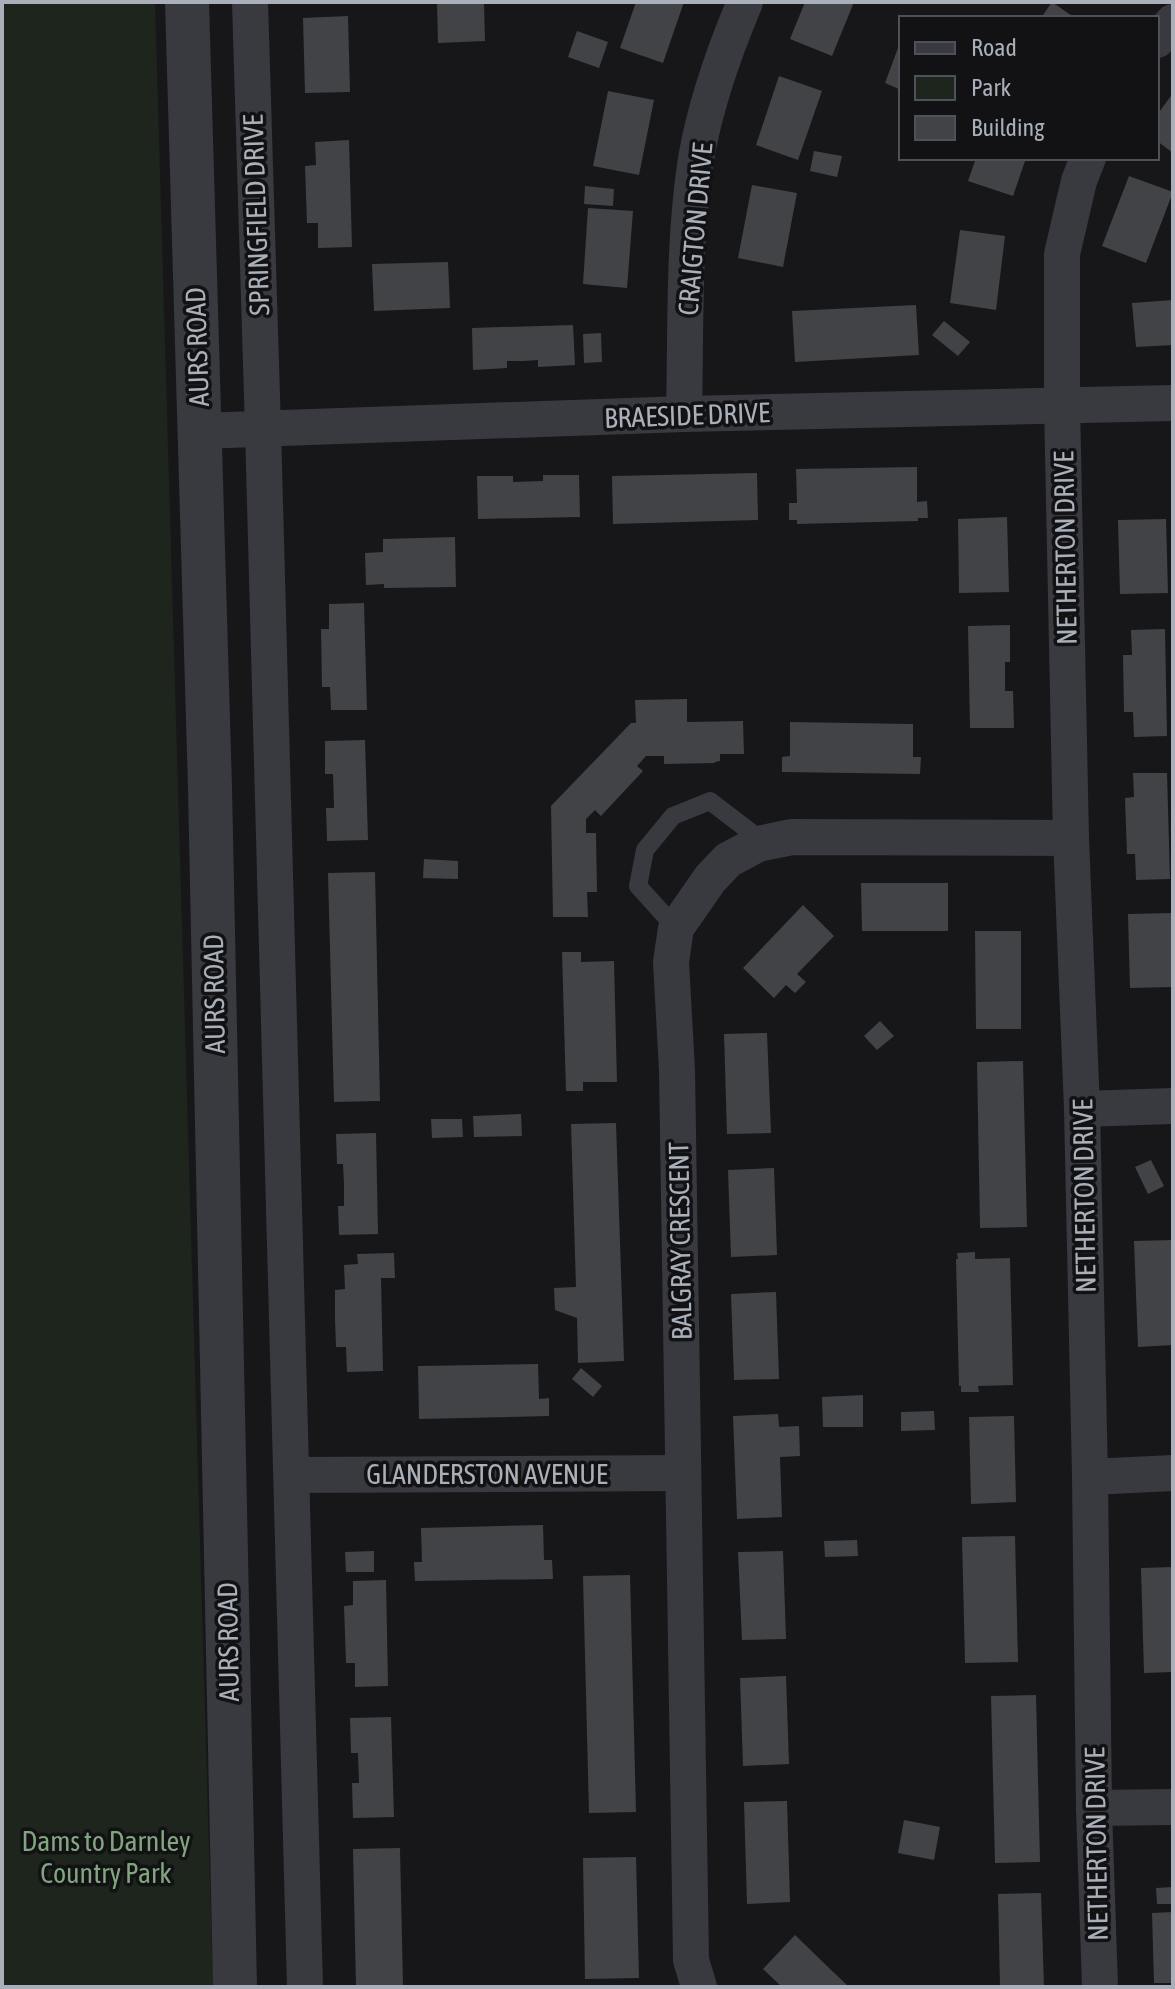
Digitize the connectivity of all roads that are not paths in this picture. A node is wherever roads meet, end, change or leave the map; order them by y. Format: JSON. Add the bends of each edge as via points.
{"nodes":[{"id":1,"x":187,"y":2,"type":"edge"},
{"id":2,"x":250,"y":2,"type":"edge"},
{"id":3,"x":745,"y":2,"type":"edge"},
{"id":4,"x":1173,"y":22,"type":"edge"},
{"id":5,"x":1159,"y":38,"type":"edge"},
{"id":6,"x":1087,"y":160,"type":"edge"},
{"id":7,"x":1173,"y":403,"type":"edge"},
{"id":8,"x":1062,"y":405,"type":"junction"},
{"id":9,"x":684,"y":414,"type":"junction"},
{"id":10,"x":263,"y":429,"type":"junction"},
{"id":11,"x":200,"y":431,"type":"junction"},
{"id":12,"x":1071,"y":838,"type":"junction"},
{"id":13,"x":765,"y":843,"type":"junction"},
{"id":14,"x":676,"y":928,"type":"junction"},
{"id":15,"x":1173,"y":1106,"type":"edge"},
{"id":16,"x":1082,"y":1109,"type":"junction"},
{"id":17,"x":683,"y":1473,"type":"junction"},
{"id":18,"x":1173,"y":1473,"type":"edge"},
{"id":19,"x":292,"y":1475,"type":"junction"},
{"id":20,"x":1090,"y":1477,"type":"junction"},
{"id":21,"x":1173,"y":1807,"type":"edge"},
{"id":22,"x":1094,"y":1808,"type":"junction"},
{"id":23,"x":235,"y":1987,"type":"edge"},
{"id":24,"x":305,"y":1987,"type":"edge"},
{"id":25,"x":699,"y":1987,"type":"edge"},
{"id":26,"x":1100,"y":1987,"type":"edge"}],
"edges":[{"from":1,"to":11,"type":"street","name":"AURS ROAD"},
{"from":2,"to":10,"type":"street","name":"SPRINGFIELD DRIVE"},
{"from":3,"to":9,"type":"street","name":"CRAIGTON DRIVE","via":[[712,91],[697,158],[689,229]]},
{"from":4,"to":5,"type":"street"},
{"from":6,"to":8,"type":"street","name":"NETHERTON DRIVE","via":[[1062,254]]},
{"from":7,"to":8,"type":"street","name":"BRAESIDE DRIVE"},
{"from":8,"to":9,"type":"street","name":"BRAESIDE DRIVE"},
{"from":8,"to":12,"type":"street","name":"NETHERTON DRIVE"},
{"from":9,"to":10,"type":"street","name":"BRAESIDE DRIVE"},
{"from":10,"to":11,"type":"street","name":"BRAESIDE DRIVE"},
{"from":10,"to":19,"type":"street"},
{"from":11,"to":23,"type":"street","name":"AURS ROAD"},
{"from":12,"to":13,"type":"street","name":"BALGRAY CRESCENT","via":[[792,837]]},
{"from":12,"to":16,"type":"street","name":"NETHERTON DRIVE"},
{"from":13,"to":14,"type":"street","name":"BALGRAY CRESCENT","via":[[728,860]]},
{"from":13,"to":14,"type":"lane","via":[[710,801],[673,816],[645,850],[638,886]]},
{"from":14,"to":17,"type":"street","name":"BALGRAY CRESCENT","via":[[671,962]]},
{"from":15,"to":16,"type":"street"},
{"from":16,"to":20,"type":"street","name":"NETHERTON DRIVE"},
{"from":17,"to":19,"type":"street","name":"GLANDERSTON AVENUE"},
{"from":17,"to":25,"type":"street","name":"BALGRAY CRESCENT","via":[[691,1960]]},
{"from":18,"to":20,"type":"street"},
{"from":19,"to":24,"type":"street"},
{"from":20,"to":22,"type":"street","name":"NETHERTON DRIVE"},
{"from":21,"to":22,"type":"street"},
{"from":22,"to":26,"type":"street","name":"NETHERTON DRIVE"}]}
